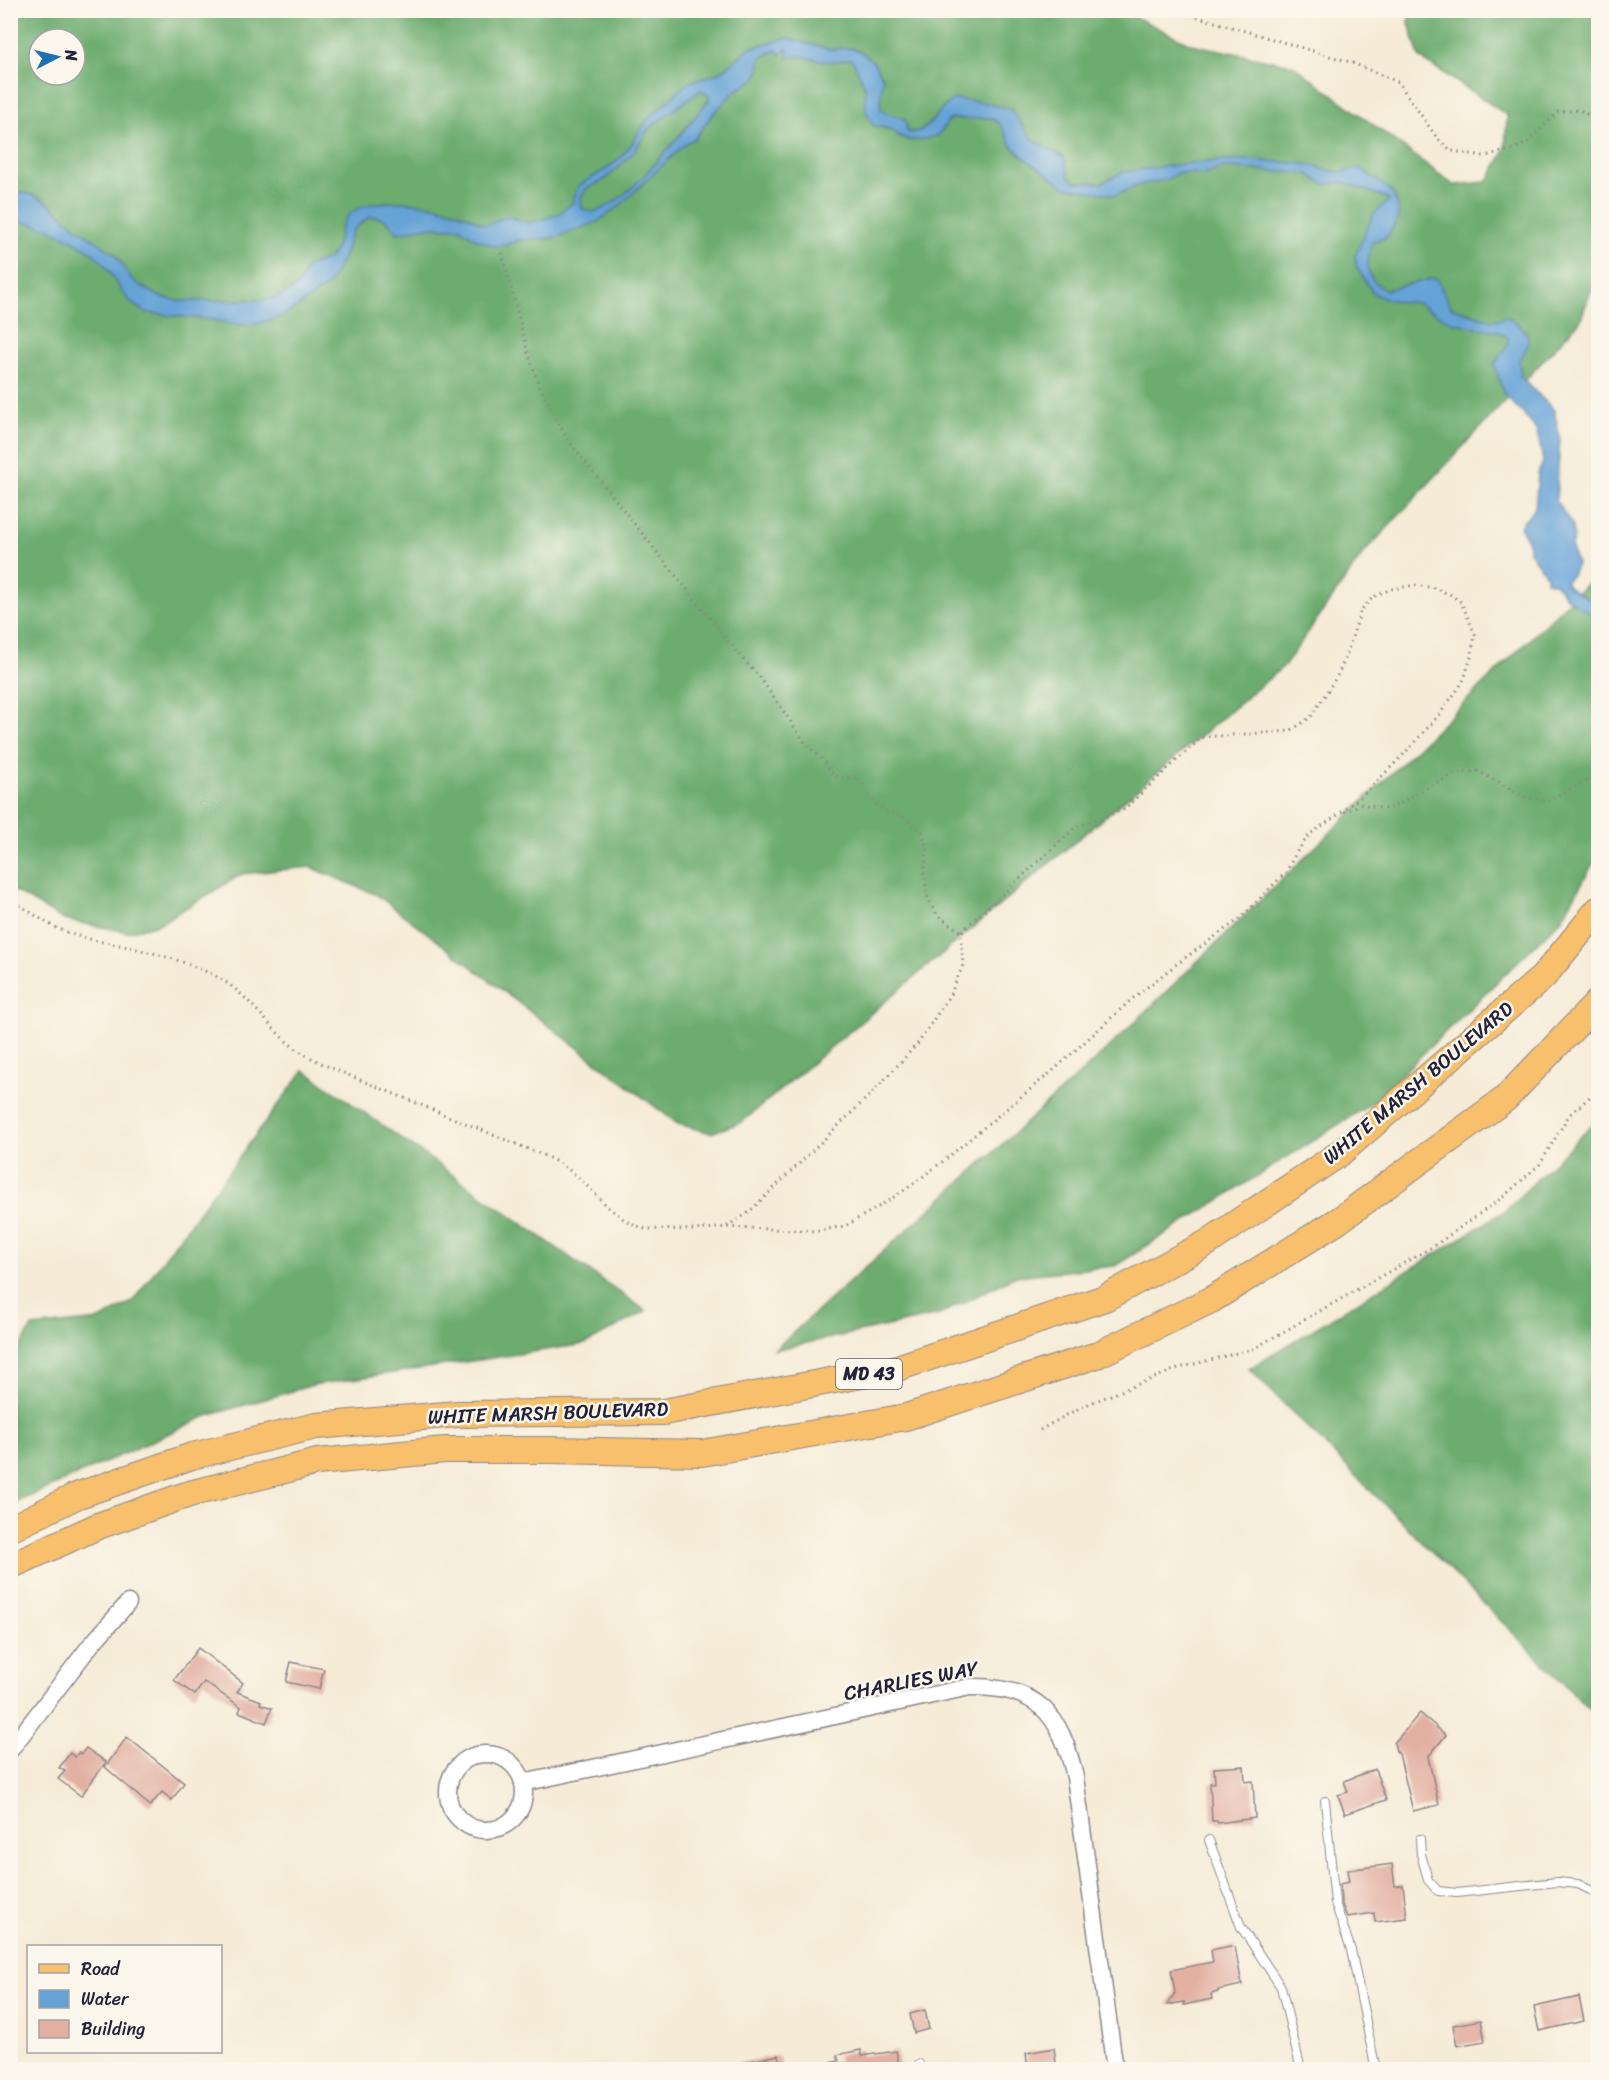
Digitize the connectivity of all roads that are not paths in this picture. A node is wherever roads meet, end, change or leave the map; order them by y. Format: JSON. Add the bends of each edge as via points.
{"nodes":[{"id":1,"x":1599,"y":910,"type":"edge"},
{"id":2,"x":1599,"y":1002,"type":"edge"},
{"id":3,"x":10,"y":1529,"type":"edge"},
{"id":4,"x":10,"y":1566,"type":"edge"},
{"id":5,"x":128,"y":1603,"type":"dead end"},
{"id":6,"x":10,"y":1750,"type":"edge"},
{"id":7,"x":523,"y":1783,"type":"junction"},
{"id":8,"x":1325,"y":1801,"type":"dead end"},
{"id":9,"x":1420,"y":1839,"type":"dead end"},
{"id":10,"x":1209,"y":1840,"type":"dead end"},
{"id":11,"x":1599,"y":1894,"type":"edge"},
{"id":12,"x":1115,"y":2070,"type":"edge"},
{"id":13,"x":1301,"y":2070,"type":"edge"},
{"id":14,"x":1376,"y":2070,"type":"edge"}],
"edges":[{"from":1,"to":3,"type":"main road","name":"WHITE MARSH BOULEVARD","number":"MD 43","via":[[1543,976],[1339,1154],[1207,1243],[1105,1298],[894,1369],[663,1412],[458,1414],[316,1426],[192,1456],[76,1496]]},
{"from":2,"to":4,"type":"main road","name":"WHITE MARSH BOULEVARD","number":"MD 43","via":[[1505,1099],[1338,1221],[1211,1300],[1097,1355],[906,1417],[702,1454],[445,1450],[317,1462],[189,1494],[98,1526]]},
{"from":5,"to":6,"type":"street"},
{"from":7,"to":7,"type":"street","via":[[524,1795],[518,1812],[505,1825],[493,1829],[475,1828],[459,1819],[448,1797],[448,1784],[461,1762],[485,1753],[504,1758],[518,1771]]},
{"from":7,"to":12,"type":"street","name":"CHARLIES WAY","via":[[970,1687],[1020,1693],[1040,1705],[1056,1722],[1069,1747]]},
{"from":8,"to":14,"type":"lane","via":[[1335,1903],[1351,1950]]},
{"from":9,"to":11,"type":"lane","via":[[1428,1880],[1438,1891],[1457,1893],[1557,1882],[1578,1884]]},
{"from":10,"to":13,"type":"lane","via":[[1241,1927],[1281,1987]]}]}
